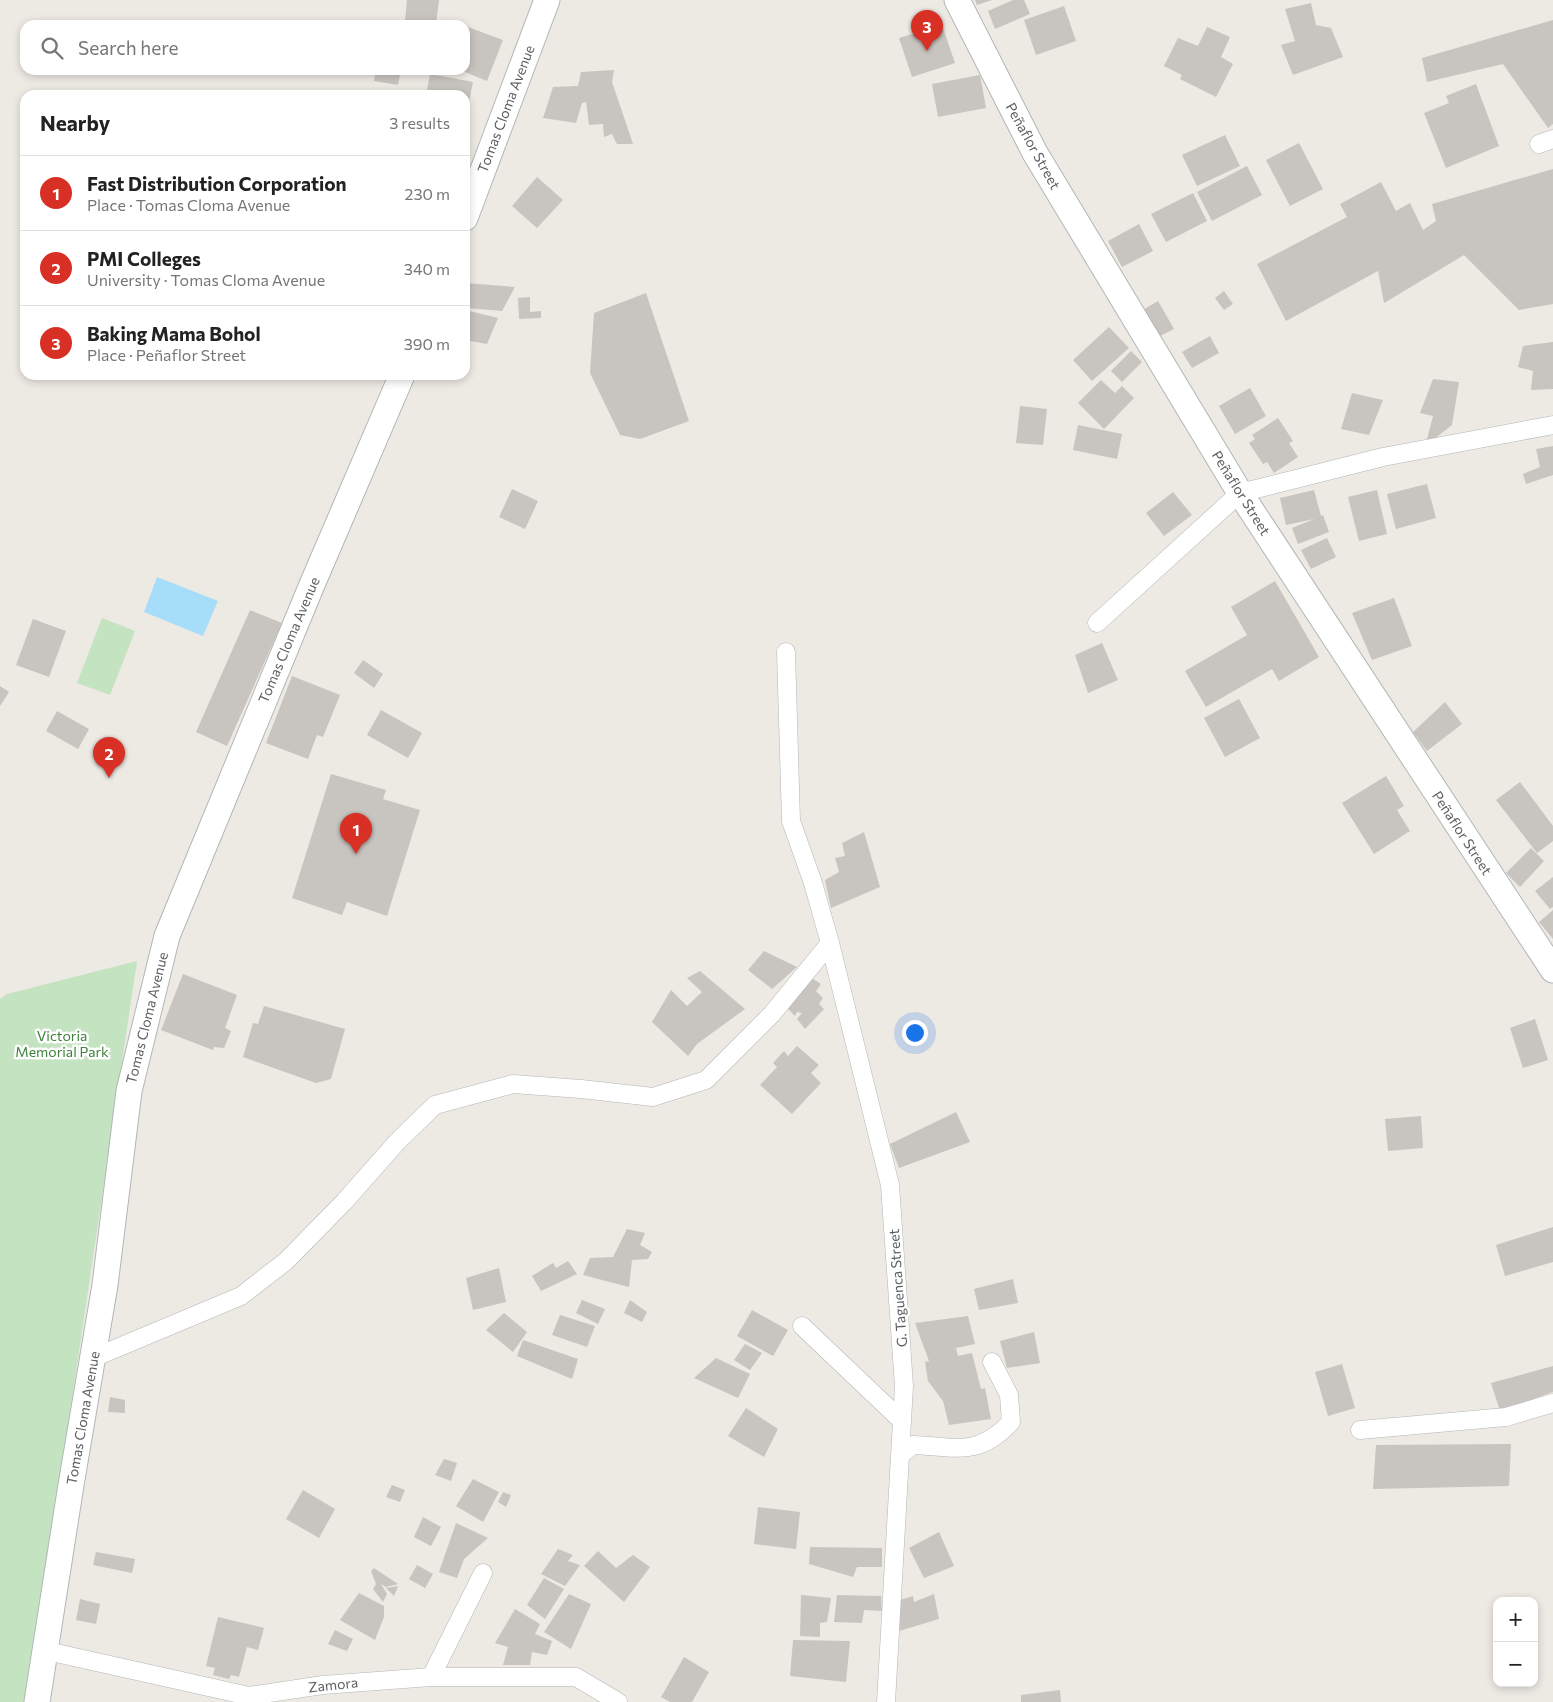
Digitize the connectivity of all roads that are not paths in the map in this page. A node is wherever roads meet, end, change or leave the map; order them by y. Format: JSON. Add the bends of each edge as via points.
{"nodes":[{"id":1,"x":547,"y":0,"type":"edge"},
{"id":2,"x":957,"y":0,"type":"edge"},
{"id":3,"x":470,"y":205,"type":"edge"},
{"id":4,"x":400,"y":380,"type":"edge"},
{"id":5,"x":1553,"y":425,"type":"edge"},
{"id":6,"x":1240,"y":493,"type":"junction"},
{"id":7,"x":1097,"y":623,"type":"dead end"},
{"id":8,"x":786,"y":652,"type":"dead end"},
{"id":9,"x":830,"y":943,"type":"junction"},
{"id":10,"x":1553,"y":970,"type":"edge"},
{"id":11,"x":802,"y":1326,"type":"dead end"},
{"id":12,"x":93,"y":1358,"type":"junction"},
{"id":13,"x":992,"y":1362,"type":"dead end"},
{"id":14,"x":1553,"y":1402,"type":"edge"},
{"id":15,"x":902,"y":1421,"type":"junction"},
{"id":16,"x":1360,"y":1430,"type":"dead end"},
{"id":17,"x":900,"y":1455,"type":"junction"},
{"id":18,"x":483,"y":1573,"type":"dead end"},
{"id":19,"x":46,"y":1650,"type":"junction"},
{"id":20,"x":430,"y":1677,"type":"junction"},
{"id":21,"x":38,"y":1702,"type":"edge"},
{"id":22,"x":618,"y":1702,"type":"edge"},
{"id":23,"x":886,"y":1702,"type":"edge"}],
"edges":[{"from":1,"to":3,"type":"main road","name":"Tomas Cloma Avenue"},
{"from":2,"to":6,"type":"main road","name":"Peñaflor Street","via":[[1035,153]]},
{"from":4,"to":12,"type":"main road","name":"Tomas Cloma Avenue","via":[[167,936],[129,1091]]},
{"from":5,"to":6,"type":"street","via":[[1383,457]]},
{"from":6,"to":7,"type":"street"},
{"from":6,"to":10,"type":"main road","name":"Peñaflor Street"},
{"from":8,"to":9,"type":"street","name":"G. Taguenca Street","via":[[791,822]]},
{"from":9,"to":12,"type":"street","via":[[772,1014],[706,1080],[653,1097],[513,1084],[435,1105],[286,1261],[241,1296]]},
{"from":9,"to":15,"type":"street","name":"G. Taguenca Street","via":[[890,1185],[904,1386]]},
{"from":11,"to":15,"type":"street"},
{"from":12,"to":19,"type":"main road","name":"Tomas Cloma Avenue"},
{"from":13,"to":17,"type":"street","via":[[1009,1394],[1012,1422],[996,1438],[973,1448],[913,1445]]},
{"from":14,"to":16,"type":"street","via":[[1506,1417]]},
{"from":15,"to":17,"type":"street","name":"G. Taguenca Street"},
{"from":17,"to":23,"type":"street","name":"G. Taguenca Street"},
{"from":18,"to":20,"type":"street"},
{"from":19,"to":20,"type":"street","name":"Zamora","via":[[249,1696],[323,1685]]},
{"from":19,"to":21,"type":"main road","name":"Tomas Cloma Avenue"},
{"from":20,"to":22,"type":"street","name":"Zamora","via":[[576,1677]]}]}
